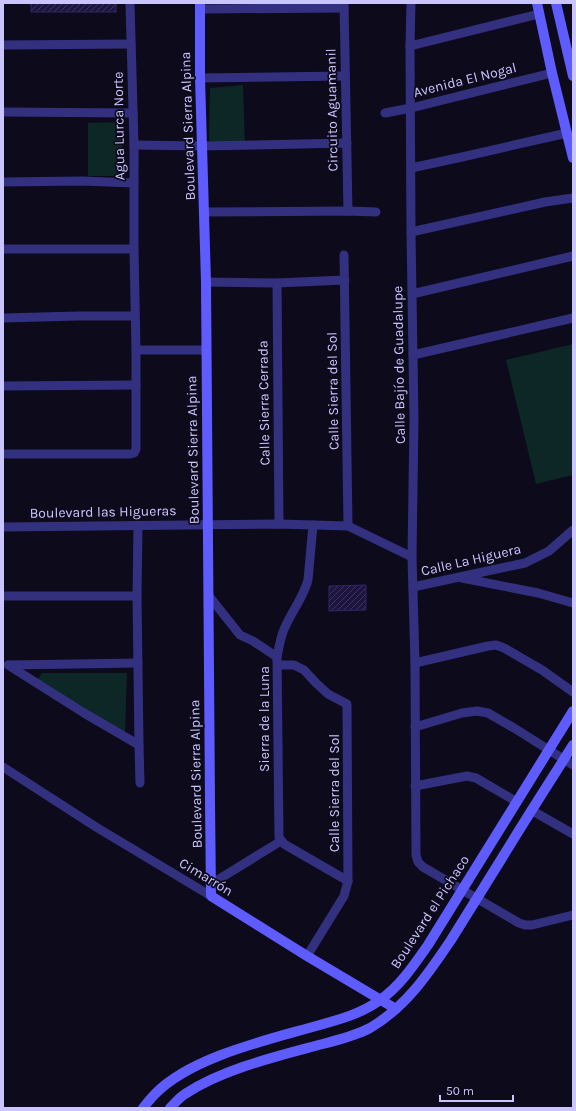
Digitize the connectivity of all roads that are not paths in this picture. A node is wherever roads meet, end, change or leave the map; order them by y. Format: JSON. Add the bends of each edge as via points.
{"nodes":[{"id":1,"x":130,"y":3,"type":"edge"},
{"id":2,"x":411,"y":3,"type":"edge"},
{"id":3,"x":537,"y":3,"type":"edge"},
{"id":4,"x":556,"y":3,"type":"edge"},
{"id":5,"x":200,"y":6,"type":"edge"},
{"id":6,"x":344,"y":6,"type":"edge"},
{"id":7,"x":539,"y":14,"type":"junction"},
{"id":8,"x":3,"y":44,"type":"edge"},
{"id":9,"x":131,"y":44,"type":"junction"},
{"id":10,"x":410,"y":46,"type":"junction"},
{"id":11,"x":571,"y":60,"type":"edge"},
{"id":12,"x":552,"y":73,"type":"junction"},
{"id":13,"x":346,"y":76,"type":"junction"},
{"id":14,"x":573,"y":76,"type":"edge"},
{"id":15,"x":200,"y":78,"type":"junction"},
{"id":16,"x":410,"y":108,"type":"junction"},
{"id":17,"x":3,"y":112,"type":"edge"},
{"id":18,"x":133,"y":113,"type":"junction"},
{"id":19,"x":384,"y":113,"type":"dead end"},
{"id":20,"x":567,"y":133,"type":"junction"},
{"id":21,"x":346,"y":143,"type":"junction"},
{"id":22,"x":134,"y":145,"type":"junction"},
{"id":23,"x":202,"y":146,"type":"junction"},
{"id":24,"x":573,"y":158,"type":"edge"},
{"id":25,"x":411,"y":168,"type":"junction"},
{"id":26,"x":3,"y":182,"type":"edge"},
{"id":27,"x":134,"y":183,"type":"junction"},
{"id":28,"x":573,"y":198,"type":"edge"},
{"id":29,"x":348,"y":211,"type":"junction"},
{"id":30,"x":204,"y":212,"type":"junction"},
{"id":31,"x":376,"y":212,"type":"dead end"},
{"id":32,"x":411,"y":232,"type":"junction"},
{"id":33,"x":3,"y":249,"type":"edge"},
{"id":34,"x":134,"y":249,"type":"junction"},
{"id":35,"x":344,"y":255,"type":"dead end"},
{"id":36,"x":573,"y":256,"type":"edge"},
{"id":37,"x":345,"y":280,"type":"junction"},
{"id":38,"x":206,"y":282,"type":"junction"},
{"id":39,"x":277,"y":283,"type":"junction"},
{"id":40,"x":412,"y":294,"type":"junction"},
{"id":41,"x":135,"y":316,"type":"junction"},
{"id":42,"x":3,"y":318,"type":"edge"},
{"id":43,"x":573,"y":318,"type":"edge"},
{"id":44,"x":136,"y":350,"type":"junction"},
{"id":45,"x":206,"y":350,"type":"junction"},
{"id":46,"x":413,"y":355,"type":"junction"},
{"id":47,"x":136,"y":385,"type":"junction"},
{"id":48,"x":3,"y":386,"type":"edge"},
{"id":49,"x":3,"y":454,"type":"edge"},
{"id":50,"x":279,"y":524,"type":"junction"},
{"id":51,"x":313,"y":524,"type":"junction"},
{"id":52,"x":138,"y":525,"type":"junction"},
{"id":53,"x":208,"y":525,"type":"junction"},
{"id":54,"x":348,"y":526,"type":"junction"},
{"id":55,"x":3,"y":527,"type":"edge"},
{"id":56,"x":573,"y":530,"type":"edge"},
{"id":57,"x":412,"y":557,"type":"junction"},
{"id":58,"x":457,"y":577,"type":"junction"},
{"id":59,"x":413,"y":587,"type":"junction"},
{"id":60,"x":3,"y":596,"type":"edge"},
{"id":61,"x":137,"y":596,"type":"junction"},
{"id":62,"x":209,"y":596,"type":"junction"},
{"id":63,"x":573,"y":603,"type":"edge"},
{"id":64,"x":277,"y":661,"type":"junction"},
{"id":65,"x":138,"y":663,"type":"junction"},
{"id":66,"x":415,"y":663,"type":"junction"},
{"id":67,"x":6,"y":665,"type":"edge"},
{"id":68,"x":573,"y":692,"type":"edge"},
{"id":69,"x":573,"y":711,"type":"edge"},
{"id":70,"x":415,"y":727,"type":"junction"},
{"id":71,"x":139,"y":745,"type":"junction"},
{"id":72,"x":573,"y":745,"type":"edge"},
{"id":73,"x":548,"y":749,"type":"junction"},
{"id":74,"x":564,"y":760,"type":"junction"},
{"id":75,"x":573,"y":765,"type":"edge"},
{"id":76,"x":3,"y":767,"type":"edge"},
{"id":77,"x":140,"y":783,"type":"dead end"},
{"id":78,"x":415,"y":786,"type":"junction"},
{"id":79,"x":517,"y":802,"type":"junction"},
{"id":80,"x":531,"y":810,"type":"junction"},
{"id":81,"x":573,"y":834,"type":"edge"},
{"id":82,"x":281,"y":841,"type":"junction"},
{"id":83,"x":348,"y":881,"type":"junction"},
{"id":84,"x":211,"y":884,"type":"junction"},
{"id":85,"x":462,"y":890,"type":"junction"},
{"id":86,"x":211,"y":896,"type":"junction"},
{"id":87,"x":478,"y":898,"type":"junction"},
{"id":88,"x":573,"y":915,"type":"edge"},
{"id":89,"x":307,"y":956,"type":"junction"},
{"id":90,"x":381,"y":1000,"type":"junction"},
{"id":91,"x":396,"y":1009,"type":"junction"},
{"id":92,"x":143,"y":1108,"type":"edge"},
{"id":93,"x":170,"y":1108,"type":"edge"}],
"edges":[{"from":1,"to":9,"type":"street","name":"Agua Lurca Norte"},
{"from":2,"to":10,"type":"street","name":"Calle Bajío de Guadalupe"},
{"from":3,"to":7,"type":"street"},
{"from":4,"to":11,"type":"street"},
{"from":5,"to":6,"type":"street","name":"Circuito Aguamanil"},
{"from":5,"to":15,"type":"street","name":"Boulevard Sierra Alpina"},
{"from":6,"to":13,"type":"street","name":"Circuito Aguamanil"},
{"from":7,"to":10,"type":"street"},
{"from":7,"to":12,"type":"street"},
{"from":8,"to":9,"type":"street"},
{"from":9,"to":18,"type":"street","name":"Agua Lurca Norte"},
{"from":10,"to":16,"type":"street","name":"Calle Bajío de Guadalupe"},
{"from":11,"to":14,"type":"street"},
{"from":12,"to":16,"type":"street","name":"Avenida El Nogal"},
{"from":12,"to":20,"type":"street"},
{"from":13,"to":15,"type":"street"},
{"from":13,"to":21,"type":"street","name":"Circuito Aguamanil"},
{"from":15,"to":23,"type":"street","name":"Boulevard Sierra Alpina"},
{"from":16,"to":19,"type":"street","name":"Avenida El Nogal"},
{"from":16,"to":25,"type":"street","name":"Calle Bajío de Guadalupe"},
{"from":17,"to":18,"type":"street"},
{"from":18,"to":22,"type":"street","name":"Agua Lurca Norte"},
{"from":20,"to":24,"type":"street"},
{"from":20,"to":25,"type":"street"},
{"from":21,"to":23,"type":"street"},
{"from":21,"to":29,"type":"street","name":"Circuito Aguamanil"},
{"from":22,"to":23,"type":"street"},
{"from":22,"to":27,"type":"street","name":"Agua Lurca Norte"},
{"from":23,"to":30,"type":"street","name":"Boulevard Sierra Alpina"},
{"from":25,"to":32,"type":"street","name":"Calle Bajío de Guadalupe"},
{"from":26,"to":27,"type":"street"},
{"from":27,"to":34,"type":"street","name":"Agua Lurca Norte"},
{"from":28,"to":32,"type":"street"},
{"from":29,"to":30,"type":"street"},
{"from":29,"to":31,"type":"street"},
{"from":30,"to":38,"type":"street","name":"Boulevard Sierra Alpina"},
{"from":32,"to":40,"type":"street","name":"Calle Bajío de Guadalupe"},
{"from":33,"to":34,"type":"street"},
{"from":34,"to":41,"type":"street","name":"Agua Lurca Norte"},
{"from":35,"to":37,"type":"street","name":"Calle Sierra del Sol"},
{"from":36,"to":40,"type":"street"},
{"from":37,"to":39,"type":"street"},
{"from":37,"to":54,"type":"street","name":"Calle Sierra del Sol"},
{"from":38,"to":39,"type":"street"},
{"from":38,"to":45,"type":"street","name":"Boulevard Sierra Alpina"},
{"from":39,"to":50,"type":"street","name":"Calle Sierra Cerrada"},
{"from":40,"to":46,"type":"street","name":"Calle Bajío de Guadalupe"},
{"from":41,"to":42,"type":"street"},
{"from":41,"to":44,"type":"street","name":"Agua Lurca Norte"},
{"from":43,"to":46,"type":"street"},
{"from":44,"to":45,"type":"street"},
{"from":44,"to":47,"type":"street","name":"Agua Lurca Norte"},
{"from":45,"to":53,"type":"street","name":"Boulevard Sierra Alpina"},
{"from":46,"to":57,"type":"street","name":"Calle Bajío de Guadalupe"},
{"from":47,"to":48,"type":"street"},
{"from":47,"to":49,"type":"street","name":"Agua Lurca Norte","via":[[134,453]]},
{"from":50,"to":51,"type":"street","name":"Boulevard las Higueras"},
{"from":50,"to":53,"type":"street","name":"Boulevard las Higueras"},
{"from":51,"to":54,"type":"street","name":"Boulevard las Higueras"},
{"from":51,"to":64,"type":"street","name":"Sierra de la Luna","via":[[306,588],[283,630]]},
{"from":52,"to":53,"type":"street","name":"Boulevard las Higueras"},
{"from":52,"to":55,"type":"street","name":"Boulevard las Higueras"},
{"from":52,"to":61,"type":"street"},
{"from":53,"to":62,"type":"street","name":"Boulevard Sierra Alpina"},
{"from":54,"to":57,"type":"street","name":"Boulevard las Higueras"},
{"from":56,"to":58,"type":"street","name":"Calle La Higuera","via":[[549,551],[525,563]]},
{"from":57,"to":59,"type":"street","name":"Calle Bajío de Guadalupe"},
{"from":58,"to":59,"type":"street","name":"Calle La Higuera"},
{"from":58,"to":63,"type":"street","via":[[538,593]]},
{"from":59,"to":66,"type":"street","name":"Calle Bajío de Guadalupe"},
{"from":60,"to":61,"type":"street"},
{"from":61,"to":65,"type":"street"},
{"from":62,"to":64,"type":"street","via":[[240,635],[253,641]]},
{"from":62,"to":84,"type":"street","name":"Boulevard Sierra Alpina"},
{"from":64,"to":82,"type":"street","name":"Sierra de la Luna"},
{"from":64,"to":83,"type":"street","name":"Calle Sierra del Sol","via":[[304,670],[328,694],[347,704]]},
{"from":65,"to":67,"type":"street"},
{"from":65,"to":71,"type":"street"},
{"from":66,"to":68,"type":"street","via":[[496,645],[542,670]]},
{"from":66,"to":70,"type":"street","name":"Calle Bajío de Guadalupe"},
{"from":67,"to":71,"type":"street"},
{"from":69,"to":73,"type":"street","name":"Boulevard el Pichaco"},
{"from":70,"to":73,"type":"street","via":[[462,713],[488,713]]},
{"from":70,"to":78,"type":"street","name":"Calle Bajío de Guadalupe"},
{"from":71,"to":77,"type":"street"},
{"from":72,"to":74,"type":"street"},
{"from":73,"to":74,"type":"street"},
{"from":73,"to":79,"type":"street","name":"Boulevard el Pichaco"},
{"from":74,"to":75,"type":"street"},
{"from":74,"to":80,"type":"street"},
{"from":76,"to":86,"type":"street","name":"Cimarrón"},
{"from":78,"to":79,"type":"street","via":[[467,776],[476,778]]},
{"from":78,"to":85,"type":"street","name":"Calle Bajío de Guadalupe","via":[[418,862]]},
{"from":79,"to":85,"type":"street","name":"Boulevard el Pichaco"},
{"from":80,"to":81,"type":"street"},
{"from":80,"to":87,"type":"street"},
{"from":82,"to":83,"type":"street"},
{"from":82,"to":84,"type":"street"},
{"from":83,"to":89,"type":"street","name":"Calle Sierra del Sol","via":[[344,896]]},
{"from":84,"to":86,"type":"street","name":"Boulevard Sierra Alpina"},
{"from":85,"to":87,"type":"street"},
{"from":85,"to":90,"type":"street","name":"Boulevard el Pichaco","via":[[406,975]]},
{"from":86,"to":89,"type":"street","name":"Cimarrón"},
{"from":87,"to":88,"type":"street","via":[[525,925]]},
{"from":87,"to":91,"type":"street","via":[[426,976]]},
{"from":89,"to":90,"type":"street","name":"Cimarrón"},
{"from":90,"to":91,"type":"street","name":"Cimarrón"},
{"from":90,"to":92,"type":"street","name":"Boulevard el Pichaco","via":[[353,1014],[206,1061],[170,1081]]},
{"from":91,"to":93,"type":"street","via":[[381,1021],[353,1036],[214,1078],[184,1095]]}]}
